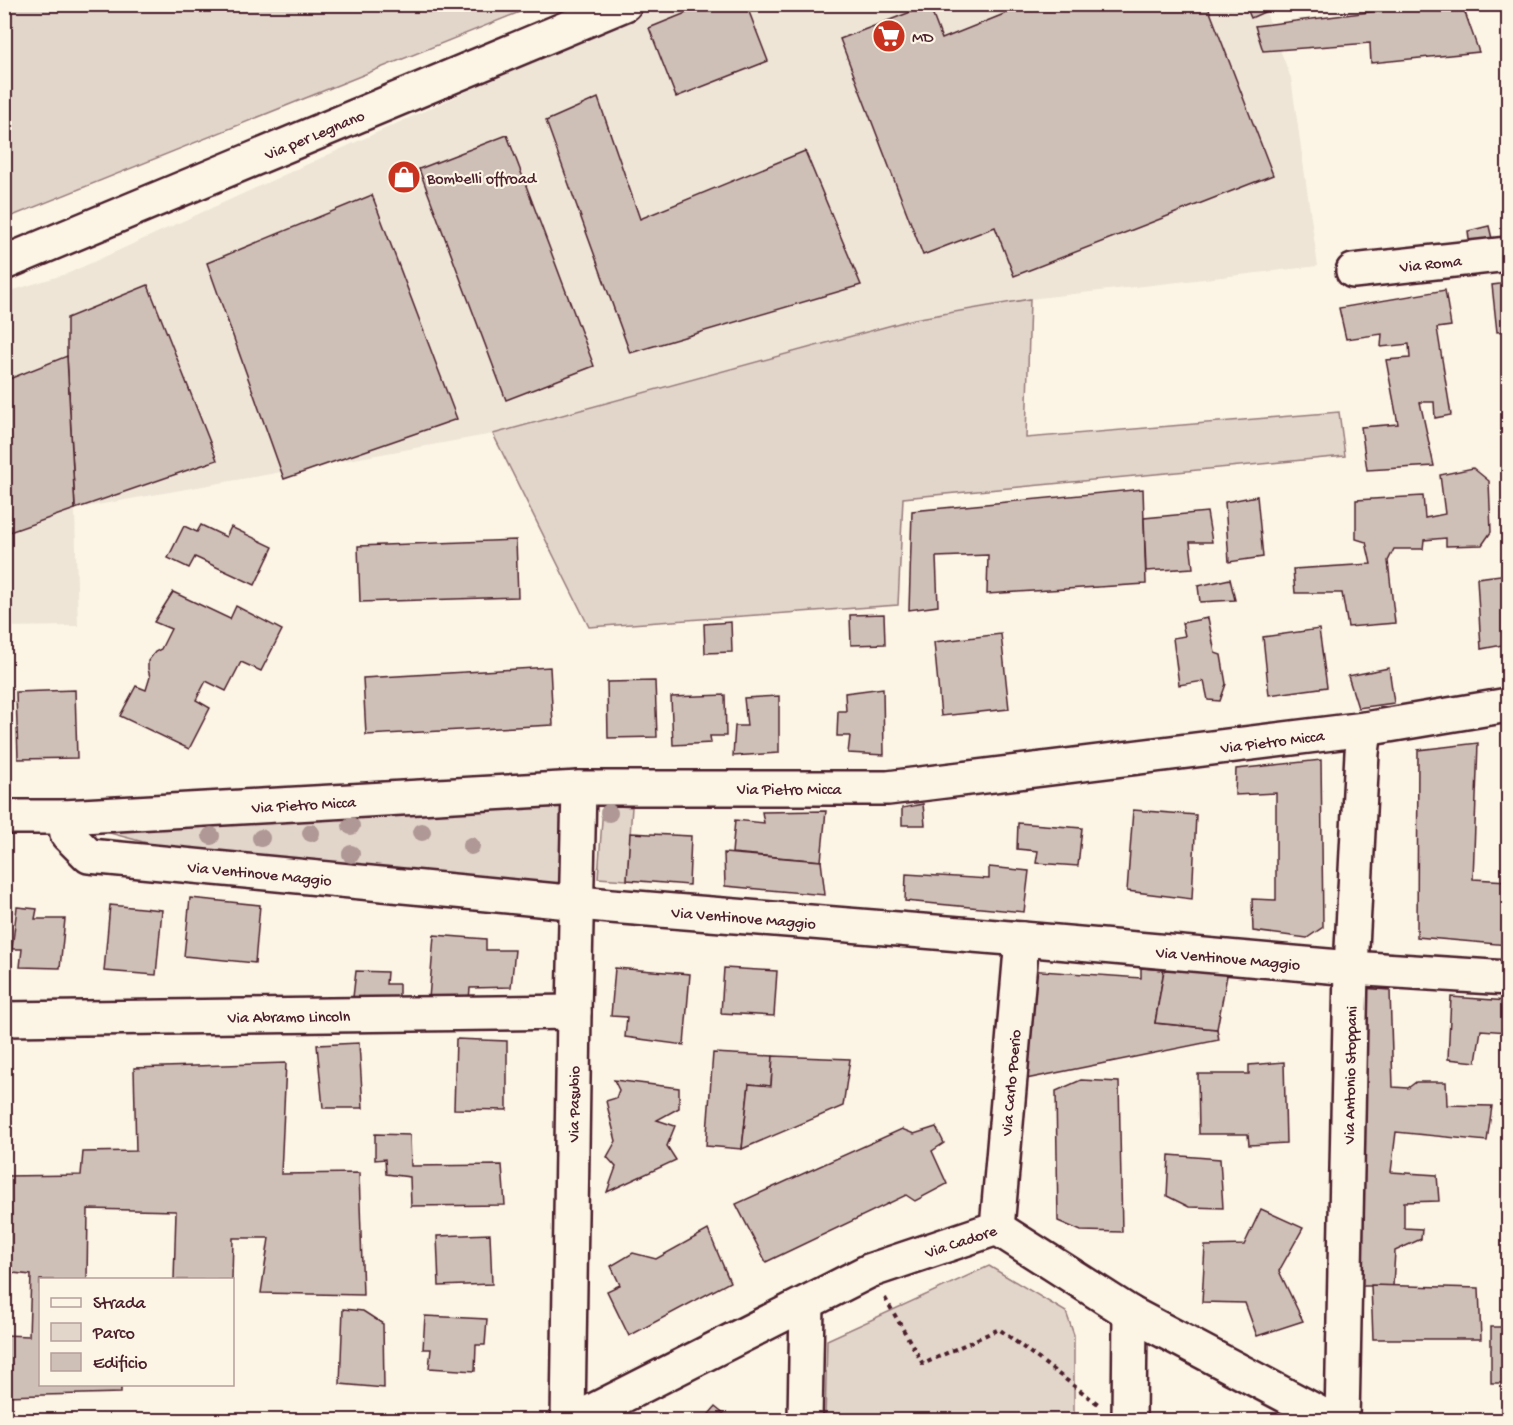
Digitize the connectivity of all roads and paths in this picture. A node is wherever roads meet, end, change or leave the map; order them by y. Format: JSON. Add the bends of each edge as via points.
{"nodes":[{"id":1,"x":625,"y":4,"type":"edge"},
{"id":2,"x":1509,"y":254,"type":"edge"},
{"id":3,"x":4,"y":264,"type":"edge"},
{"id":4,"x":1353,"y":271,"type":"dead end"},
{"id":5,"x":1509,"y":705,"type":"edge"},
{"id":6,"x":1365,"y":729,"type":"junction"},
{"id":7,"x":579,"y":788,"type":"junction"},
{"id":8,"x":4,"y":817,"type":"edge"},
{"id":9,"x":64,"y":817,"type":"junction"},
{"id":10,"x":577,"y":902,"type":"junction"},
{"id":11,"x":1022,"y":939,"type":"junction"},
{"id":12,"x":1350,"y":968,"type":"junction"},
{"id":13,"x":1509,"y":978,"type":"edge"},
{"id":14,"x":574,"y":1012,"type":"junction"},
{"id":15,"x":4,"y":1018,"type":"edge"},
{"id":16,"x":997,"y":1228,"type":"junction"},
{"id":17,"x":870,"y":1272,"type":"junction"},
{"id":18,"x":807,"y":1303,"type":"junction"},
{"id":19,"x":1130,"y":1313,"type":"junction"},
{"id":20,"x":1115,"y":1413,"type":"edge"},
{"id":21,"x":568,"y":1420,"type":"edge"},
{"id":22,"x":575,"y":1420,"type":"edge"},
{"id":23,"x":805,"y":1420,"type":"edge"},
{"id":24,"x":1332,"y":1420,"type":"edge"},
{"id":25,"x":1342,"y":1420,"type":"edge"}],
"edges":[{"from":1,"to":3,"type":"street","name":"Via per Legnano"},
{"from":2,"to":4,"type":"street","name":"Via Roma"},
{"from":5,"to":6,"type":"street","name":"Via Pietro Micca"},
{"from":6,"to":7,"type":"street","name":"Via Pietro Micca","via":[[888,788]]},
{"from":6,"to":12,"type":"street","name":"Via Antonio Stoppani"},
{"from":7,"to":9,"type":"street","name":"Via Pietro Micca"},
{"from":7,"to":10,"type":"street","name":"Via Pasubio"},
{"from":8,"to":9,"type":"street"},
{"from":9,"to":10,"type":"street","name":"Via Ventinove Maggio","via":[[67,834],[88,856]]},
{"from":10,"to":11,"type":"street","name":"Via Ventinove Maggio"},
{"from":10,"to":14,"type":"street","name":"Via Pasubio"},
{"from":11,"to":12,"type":"street","name":"Via Ventinove Maggio"},
{"from":11,"to":16,"type":"street","name":"Via Carlo Poerio"},
{"from":12,"to":13,"type":"street","name":"Via Ventinove Maggio"},
{"from":12,"to":25,"type":"street","name":"Via Antonio Stoppani"},
{"from":14,"to":15,"type":"street","name":"Via Abramo Lincoln"},
{"from":14,"to":21,"type":"street","name":"Via Pasubio"},
{"from":16,"to":17,"type":"street","name":"Via Cadore"},
{"from":16,"to":19,"type":"street","name":"Via Cadore"},
{"from":17,"to":18,"type":"street","name":"Via Cadore"},
{"from":17,"to":20,"type":"path","via":[[923,1364],[999,1329]]},
{"from":18,"to":22,"type":"street","name":"Via Cadore"},
{"from":18,"to":23,"type":"street"},
{"from":19,"to":20,"type":"street"},
{"from":19,"to":24,"type":"street","name":"Via Cadore"}]}
